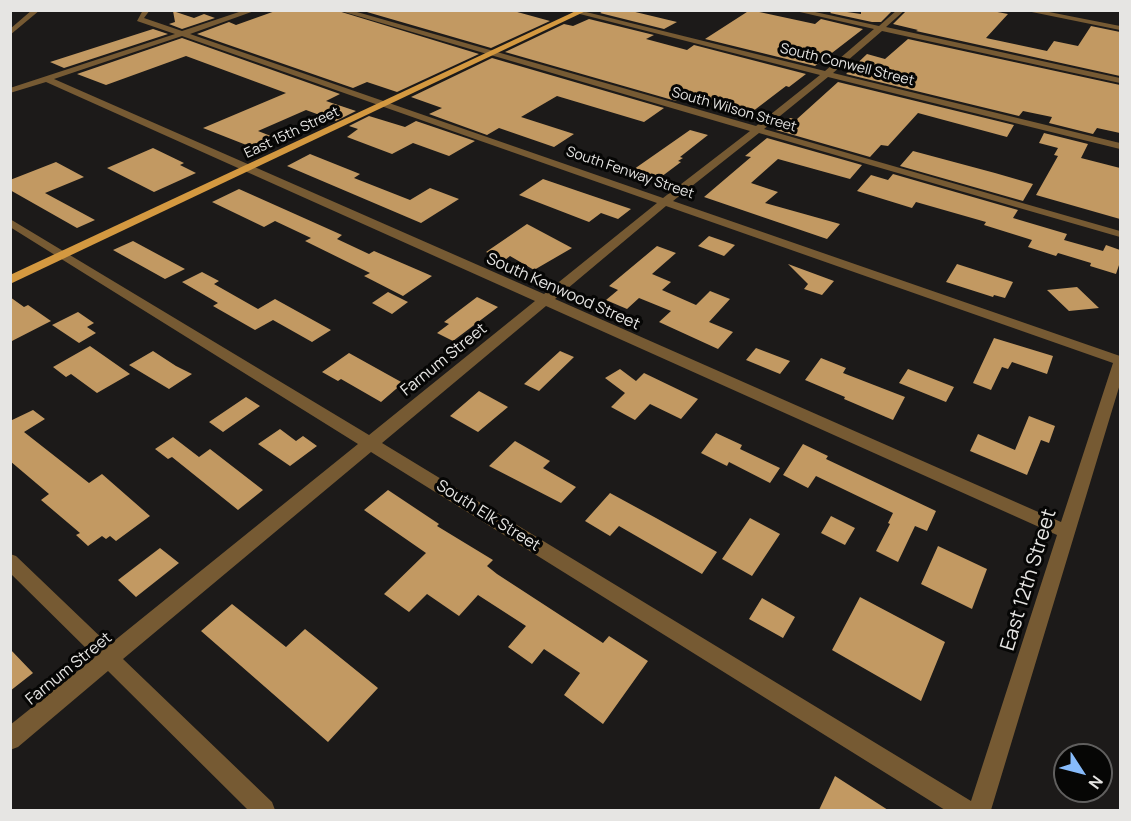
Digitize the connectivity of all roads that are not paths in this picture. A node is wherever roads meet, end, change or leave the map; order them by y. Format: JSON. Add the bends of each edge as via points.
{"nodes":[{"id":1,"x":37,"y":10,"type":"edge"},
{"id":2,"x":147,"y":10,"type":"edge"},
{"id":3,"x":254,"y":10,"type":"edge"},
{"id":4,"x":340,"y":10,"type":"edge"},
{"id":5,"x":567,"y":10,"type":"edge"},
{"id":6,"x":794,"y":10,"type":"edge"},
{"id":7,"x":902,"y":10,"type":"edge"},
{"id":8,"x":1025,"y":10,"type":"edge"},
{"id":9,"x":582,"y":12,"type":"edge"},
{"id":10,"x":880,"y":28,"type":"junction"},
{"id":11,"x":1120,"y":28,"type":"edge"},
{"id":12,"x":10,"y":33,"type":"edge"},
{"id":13,"x":182,"y":34,"type":"junction"},
{"id":14,"x":492,"y":54,"type":"junction"},
{"id":15,"x":826,"y":74,"type":"junction"},
{"id":16,"x":47,"y":79,"type":"junction"},
{"id":17,"x":1120,"y":80,"type":"edge"},
{"id":18,"x":10,"y":91,"type":"edge"},
{"id":19,"x":384,"y":104,"type":"junction"},
{"id":20,"x":757,"y":130,"type":"junction"},
{"id":21,"x":1120,"y":146,"type":"edge"},
{"id":22,"x":246,"y":169,"type":"junction"},
{"id":23,"x":666,"y":201,"type":"junction"},
{"id":24,"x":10,"y":222,"type":"edge"},
{"id":25,"x":1120,"y":234,"type":"edge"},
{"id":26,"x":63,"y":255,"type":"junction"},
{"id":27,"x":10,"y":280,"type":"edge"},
{"id":28,"x":545,"y":302,"type":"junction"},
{"id":29,"x":1120,"y":361,"type":"edge"},
{"id":30,"x":371,"y":443,"type":"junction"},
{"id":31,"x":1067,"y":532,"type":"junction"},
{"id":32,"x":10,"y":561,"type":"edge"},
{"id":33,"x":109,"y":659,"type":"junction"},
{"id":34,"x":10,"y":739,"type":"edge"},
{"id":35,"x":264,"y":810,"type":"edge"},
{"id":36,"x":965,"y":810,"type":"edge"},
{"id":37,"x":980,"y":810,"type":"edge"}],
"edges":[{"from":1,"to":12,"type":"street"},
{"from":2,"to":13,"type":"street","name":"South Fenway Street","via":[[140,19]]},
{"from":3,"to":13,"type":"street"},
{"from":4,"to":14,"type":"street","name":"South Wilson Street"},
{"from":5,"to":9,"type":"street","name":"South Conwell Street"},
{"from":6,"to":10,"type":"street"},
{"from":7,"to":10,"type":"street","name":"Farnum Street"},
{"from":8,"to":11,"type":"street"},
{"from":9,"to":14,"type":"main road","name":"East 15th Street"},
{"from":9,"to":15,"type":"street","name":"South Conwell Street"},
{"from":10,"to":15,"type":"street","name":"Farnum Street"},
{"from":10,"to":17,"type":"street"},
{"from":13,"to":16,"type":"street"},
{"from":13,"to":19,"type":"street","name":"South Fenway Street"},
{"from":14,"to":19,"type":"main road","name":"East 15th Street"},
{"from":14,"to":20,"type":"street","name":"South Wilson Street"},
{"from":15,"to":20,"type":"street","name":"Farnum Street"},
{"from":15,"to":21,"type":"street","name":"South Conwell Street"},
{"from":16,"to":18,"type":"street"},
{"from":16,"to":22,"type":"street","name":"South Kenwood Street"},
{"from":19,"to":22,"type":"main road","name":"East 15th Street"},
{"from":19,"to":23,"type":"street","name":"South Fenway Street"},
{"from":20,"to":23,"type":"street","name":"Farnum Street"},
{"from":20,"to":25,"type":"street","name":"South Wilson Street"},
{"from":22,"to":26,"type":"main road","name":"East 15th Street"},
{"from":22,"to":28,"type":"street","name":"South Kenwood Street"},
{"from":23,"to":28,"type":"street","name":"Farnum Street"},
{"from":23,"to":29,"type":"street","name":"South Fenway Street"},
{"from":24,"to":26,"type":"street","name":"South Elk Street"},
{"from":26,"to":27,"type":"main road","name":"East 15th Street"},
{"from":26,"to":30,"type":"street","name":"South Elk Street"},
{"from":28,"to":30,"type":"street","name":"Farnum Street"},
{"from":28,"to":31,"type":"street","name":"South Kenwood Street"},
{"from":29,"to":31,"type":"street","name":"East 12th Street"},
{"from":30,"to":33,"type":"street","name":"Farnum Street"},
{"from":30,"to":36,"type":"street","name":"South Elk Street"},
{"from":31,"to":37,"type":"street","name":"East 12th Street"},
{"from":32,"to":33,"type":"street"},
{"from":33,"to":34,"type":"street","name":"Farnum Street"},
{"from":33,"to":35,"type":"street"}]}
